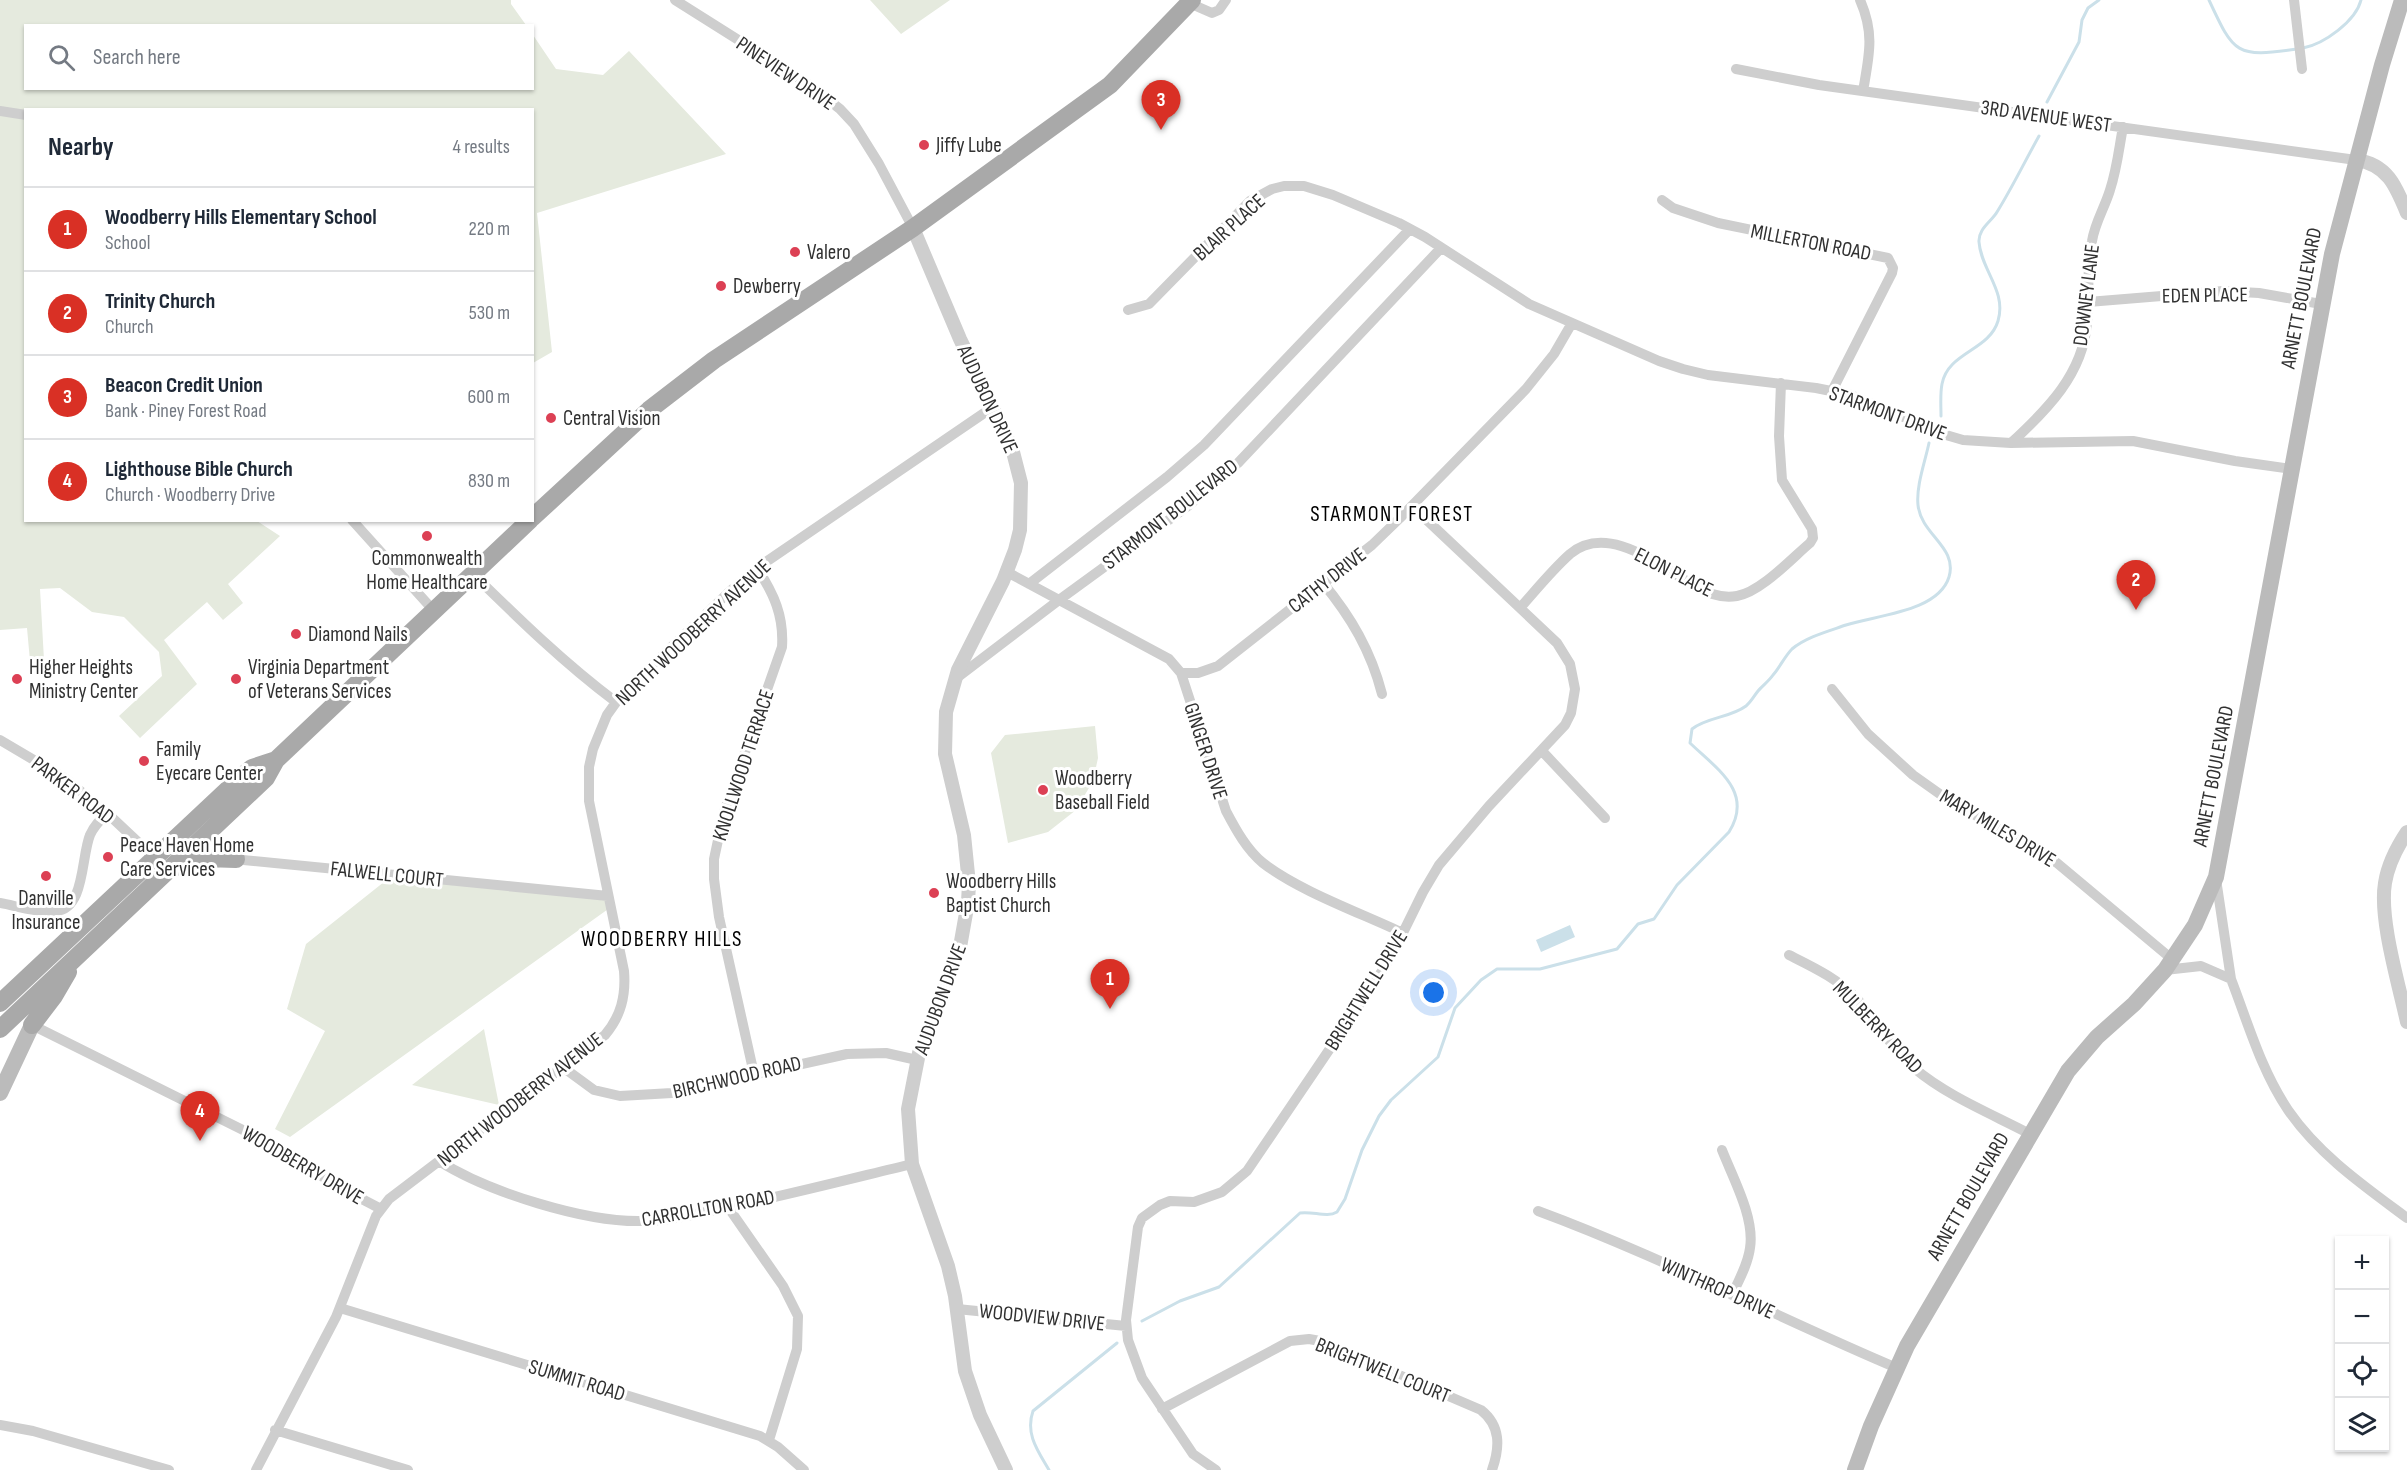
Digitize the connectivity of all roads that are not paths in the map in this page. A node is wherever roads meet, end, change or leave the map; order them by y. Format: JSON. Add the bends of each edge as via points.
{"nodes":[{"id":1,"x":675,"y":0,"type":"edge"},
{"id":2,"x":1226,"y":0,"type":"edge"},
{"id":3,"x":1860,"y":0,"type":"edge"},
{"id":4,"x":2294,"y":0,"type":"edge"},
{"id":5,"x":2402,"y":0,"type":"edge"},
{"id":6,"x":1191,"y":1,"type":"edge"},
{"id":7,"x":2301,"y":65,"type":"dead end"},
{"id":8,"x":1736,"y":69,"type":"dead end"},
{"id":9,"x":1863,"y":91,"type":"junction"},
{"id":10,"x":0,"y":111,"type":"edge"},
{"id":11,"x":24,"y":115,"type":"edge"},
{"id":12,"x":2123,"y":127,"type":"junction"},
{"id":13,"x":2356,"y":160,"type":"junction"},
{"id":14,"x":1662,"y":200,"type":"dead end"},
{"id":15,"x":2407,"y":213,"type":"edge"},
{"id":16,"x":913,"y":228,"type":"junction"},
{"id":17,"x":1410,"y":229,"type":"junction"},
{"id":18,"x":1441,"y":248,"type":"junction"},
{"id":19,"x":2088,"y":302,"type":"junction"},
{"id":20,"x":2321,"y":304,"type":"junction"},
{"id":21,"x":1128,"y":310,"type":"dead end"},
{"id":22,"x":1572,"y":323,"type":"junction"},
{"id":23,"x":1781,"y":383,"type":"junction"},
{"id":24,"x":1832,"y":391,"type":"junction"},
{"id":25,"x":993,"y":407,"type":"junction"},
{"id":26,"x":2011,"y":443,"type":"junction"},
{"id":27,"x":2291,"y":469,"type":"junction"},
{"id":28,"x":1412,"y":506,"type":"junction"},
{"id":29,"x":534,"y":516,"type":"edge"},
{"id":30,"x":354,"y":522,"type":"edge"},
{"id":31,"x":528,"y":522,"type":"edge"},
{"id":32,"x":757,"y":568,"type":"junction"},
{"id":33,"x":1007,"y":573,"type":"junction"},
{"id":34,"x":473,"y":574,"type":"junction"},
{"id":35,"x":1323,"y":583,"type":"junction"},
{"id":36,"x":1029,"y":584,"type":"junction"},
{"id":37,"x":1059,"y":600,"type":"junction"},
{"id":38,"x":1520,"y":608,"type":"junction"},
{"id":39,"x":434,"y":611,"type":"junction"},
{"id":40,"x":1181,"y":673,"type":"junction"},
{"id":41,"x":954,"y":681,"type":"junction"},
{"id":42,"x":1832,"y":689,"type":"dead end"},
{"id":43,"x":1382,"y":694,"type":"dead end"},
{"id":44,"x":616,"y":702,"type":"junction"},
{"id":45,"x":0,"y":740,"type":"edge"},
{"id":46,"x":1542,"y":751,"type":"junction"},
{"id":47,"x":276,"y":760,"type":"junction"},
{"id":48,"x":240,"y":778,"type":"junction"},
{"id":49,"x":231,"y":812,"type":"junction"},
{"id":50,"x":107,"y":813,"type":"junction"},
{"id":51,"x":1605,"y":818,"type":"dead end"},
{"id":52,"x":2407,"y":832,"type":"edge"},
{"id":53,"x":197,"y":850,"type":"junction"},
{"id":54,"x":161,"y":853,"type":"junction"},
{"id":55,"x":236,"y":859,"type":"junction"},
{"id":56,"x":169,"y":870,"type":"junction"},
{"id":57,"x":2216,"y":877,"type":"junction"},
{"id":58,"x":608,"y":896,"type":"junction"},
{"id":59,"x":0,"y":903,"type":"edge"},
{"id":60,"x":1403,"y":933,"type":"junction"},
{"id":61,"x":1789,"y":955,"type":"dead end"},
{"id":62,"x":76,"y":956,"type":"junction"},
{"id":63,"x":2169,"y":965,"type":"junction"},
{"id":64,"x":2231,"y":979,"type":"junction"},
{"id":65,"x":0,"y":1003,"type":"edge"},
{"id":66,"x":2407,"y":1022,"type":"edge"},
{"id":67,"x":32,"y":1025,"type":"junction"},
{"id":68,"x":0,"y":1029,"type":"edge"},
{"id":69,"x":917,"y":1060,"type":"junction"},
{"id":70,"x":564,"y":1068,"type":"junction"},
{"id":71,"x":754,"y":1074,"type":"junction"},
{"id":72,"x":0,"y":1093,"type":"edge"},
{"id":73,"x":2030,"y":1134,"type":"junction"},
{"id":74,"x":1722,"y":1150,"type":"dead end"},
{"id":75,"x":439,"y":1161,"type":"junction"},
{"id":76,"x":912,"y":1164,"type":"junction"},
{"id":77,"x":728,"y":1207,"type":"junction"},
{"id":78,"x":381,"y":1209,"type":"junction"},
{"id":79,"x":1538,"y":1211,"type":"dead end"},
{"id":80,"x":2407,"y":1218,"type":"edge"},
{"id":81,"x":1732,"y":1295,"type":"junction"},
{"id":82,"x":340,"y":1308,"type":"junction"},
{"id":83,"x":957,"y":1309,"type":"junction"},
{"id":84,"x":1126,"y":1326,"type":"junction"},
{"id":85,"x":1897,"y":1368,"type":"junction"},
{"id":86,"x":1162,"y":1409,"type":"junction"},
{"id":87,"x":0,"y":1425,"type":"edge"},
{"id":88,"x":275,"y":1430,"type":"junction"},
{"id":89,"x":769,"y":1440,"type":"junction"},
{"id":90,"x":1203,"y":1466,"type":"edge"},
{"id":91,"x":169,"y":1470,"type":"edge"},
{"id":92,"x":256,"y":1470,"type":"edge"},
{"id":93,"x":408,"y":1470,"type":"edge"},
{"id":94,"x":804,"y":1470,"type":"edge"},
{"id":95,"x":1006,"y":1470,"type":"edge"},
{"id":96,"x":1216,"y":1470,"type":"edge"},
{"id":97,"x":1492,"y":1470,"type":"edge"},
{"id":98,"x":1855,"y":1470,"type":"edge"}],
"edges":[{"from":1,"to":16,"type":"street","name":"PINEVIEW DRIVE","via":[[808,84],[840,109],[879,164]]},
{"from":2,"to":6,"type":"street","via":[[1212,13]]},
{"from":3,"to":9,"type":"street","via":[[1871,41]]},
{"from":4,"to":7,"type":"street"},
{"from":5,"to":13,"type":"main road","name":"ARNETT BOULEVARD"},
{"from":6,"to":16,"type":"main road","via":[[1110,84]]},
{"from":8,"to":9,"type":"street","name":"3RD AVENUE WEST"},
{"from":9,"to":12,"type":"street","name":"3RD AVENUE WEST"},
{"from":10,"to":11,"type":"street"},
{"from":12,"to":13,"type":"street","name":"3RD AVENUE WEST"},
{"from":12,"to":19,"type":"street","name":"DOWNEY LANE","via":[[2114,177],[2092,236]]},
{"from":13,"to":15,"type":"street","via":[[2383,171]]},
{"from":13,"to":20,"type":"main road","name":"ARNETT BOULEVARD"},
{"from":14,"to":24,"type":"street","name":"MILLERTON ROAD","via":[[1673,208],[1718,223],[1888,258],[1892,273]]},
{"from":16,"to":25,"type":"street","name":"AUDUBON DRIVE"},
{"from":16,"to":29,"type":"main road","via":[[706,366],[649,410]]},
{"from":17,"to":18,"type":"street","name":"BLAIR PLACE"},
{"from":17,"to":21,"type":"street","name":"BLAIR PLACE","via":[[1304,186],[1272,189],[1250,201],[1149,304]]},
{"from":17,"to":36,"type":"street","name":"STARMONT BOULEVARD","via":[[1204,445]]},
{"from":18,"to":22,"type":"street","name":"STARMONT DRIVE","via":[[1529,304]]},
{"from":18,"to":37,"type":"street","name":"STARMONT BOULEVARD","via":[[1238,463],[1188,506]]},
{"from":19,"to":20,"type":"street","name":"EDEN PLACE","via":[[2223,291]]},
{"from":19,"to":26,"type":"street","name":"DOWNEY LANE","via":[[2085,340],[2071,375],[2048,408]]},
{"from":20,"to":27,"type":"main road","name":"ARNETT BOULEVARD"},
{"from":22,"to":23,"type":"street","name":"STARMONT DRIVE","via":[[1683,369]]},
{"from":22,"to":28,"type":"street","name":"CATHY DRIVE","via":[[1526,389]]},
{"from":23,"to":24,"type":"street","name":"STARMONT DRIVE"},
{"from":23,"to":38,"type":"street","name":"ELON PLACE","via":[[1782,480],[1812,529],[1810,543],[1756,588],[1724,597],[1701,589],[1634,550],[1610,543],[1586,545],[1569,555]]},
{"from":24,"to":26,"type":"street","name":"STARMONT DRIVE","via":[[1851,395],[1946,435],[1978,442]]},
{"from":25,"to":32,"type":"street","name":"NORTH WOODBERRY AVENUE"},
{"from":25,"to":33,"type":"street","name":"AUDUBON DRIVE","via":[[1012,448],[1021,483],[1020,530]]},
{"from":26,"to":27,"type":"street","name":"STARMONT DRIVE","via":[[2133,441]]},
{"from":27,"to":57,"type":"main road","name":"ARNETT BOULEVARD"},
{"from":28,"to":35,"type":"street","name":"CATHY DRIVE"},
{"from":28,"to":38,"type":"street","name":"BRIGHTWELL DRIVE"},
{"from":30,"to":39,"type":"street"},
{"from":31,"to":34,"type":"main road"},
{"from":32,"to":44,"type":"street","name":"NORTH WOODBERRY AVENUE"},
{"from":32,"to":71,"type":"street","name":"KNOLLWOOD TERRACE","via":[[777,603],[782,619],[782,647],[724,812],[716,840],[714,869],[726,951]]},
{"from":33,"to":36,"type":"street"},
{"from":33,"to":41,"type":"street","name":"AUDUBON DRIVE"},
{"from":34,"to":39,"type":"main road"},
{"from":34,"to":44,"type":"street","via":[[538,637]]},
{"from":35,"to":40,"type":"street","name":"CATHY DRIVE","via":[[1218,666],[1198,673]]},
{"from":35,"to":43,"type":"street","via":[[1354,625],[1376,671]]},
{"from":36,"to":37,"type":"street"},
{"from":37,"to":40,"type":"street","via":[[1169,659]]},
{"from":37,"to":41,"type":"street","name":"STARMONT BOULEVARD"},
{"from":38,"to":46,"type":"street","name":"BRIGHTWELL DRIVE","via":[[1557,643],[1574,676],[1571,713]]},
{"from":39,"to":47,"type":"main road"},
{"from":40,"to":60,"type":"street","name":"GINGER DRIVE","via":[[1226,811],[1255,855],[1283,876]]},
{"from":41,"to":69,"type":"street","name":"AUDUBON DRIVE","via":[[946,712],[945,754],[964,835],[968,902],[960,947]]},
{"from":42,"to":63,"type":"street","name":"MARY MILES DRIVE","via":[[1868,734],[1913,775],[2057,863]]},
{"from":44,"to":58,"type":"street","name":"NORTH WOODBERRY AVENUE","via":[[599,731],[588,786]]},
{"from":45,"to":50,"type":"street","name":"PARKER ROAD","via":[[66,779]]},
{"from":46,"to":51,"type":"street"},
{"from":46,"to":60,"type":"street","name":"BRIGHTWELL DRIVE","via":[[1439,865]]},
{"from":47,"to":48,"type":"main road","via":[[252,768]]},
{"from":47,"to":49,"type":"main road","via":[[266,778]]},
{"from":48,"to":53,"type":"main road","via":[[238,789],[199,827],[195,836]]},
{"from":48,"to":54,"type":"main road"},
{"from":49,"to":53,"type":"main road"},
{"from":49,"to":55,"type":"main road","via":[[220,844]]},
{"from":50,"to":54,"type":"street","name":"PARKER ROAD"},
{"from":50,"to":59,"type":"street","via":[[90,835],[78,893],[67,908],[54,912]]},
{"from":52,"to":66,"type":"street","via":[[2388,870],[2384,902]]},
{"from":53,"to":54,"type":"street","name":"FALWELL COURT"},
{"from":53,"to":55,"type":"street","name":"FALWELL COURT"},
{"from":53,"to":56,"type":"main road"},
{"from":54,"to":56,"type":"street","name":"PARKER ROAD"},
{"from":54,"to":65,"type":"main road"},
{"from":55,"to":56,"type":"main road","via":[[206,858]]},
{"from":55,"to":58,"type":"street","name":"FALWELL COURT"},
{"from":56,"to":62,"type":"main road"},
{"from":57,"to":63,"type":"main road","name":"ARNETT BOULEVARD","via":[[2195,925]]},
{"from":57,"to":64,"type":"street"},
{"from":58,"to":70,"type":"street","name":"NORTH WOODBERRY AVENUE","via":[[624,971],[623,1003],[605,1035]]},
{"from":60,"to":84,"type":"street","name":"BRIGHTWELL DRIVE","via":[[1369,991],[1247,1172],[1222,1192],[1203,1200],[1160,1204],[1142,1218]]},
{"from":61,"to":73,"type":"street","name":"MULBERRY ROAD","via":[[1840,984],[1901,1055],[1927,1078]]},
{"from":62,"to":67,"type":"main road"},
{"from":62,"to":68,"type":"main road"},
{"from":63,"to":64,"type":"street","via":[[2201,966]]},
{"from":63,"to":73,"type":"main road","name":"ARNETT BOULEVARD","via":[[2083,1052]]},
{"from":64,"to":80,"type":"street","via":[[2256,1049],[2288,1110],[2340,1167]]},
{"from":67,"to":72,"type":"main road"},
{"from":67,"to":78,"type":"street","name":"WOODBERRY DRIVE","via":[[269,1143]]},
{"from":69,"to":71,"type":"street","name":"BIRCHWOOD ROAD","via":[[886,1053],[847,1054]]},
{"from":69,"to":76,"type":"street","name":"AUDUBON DRIVE","via":[[908,1109]]},
{"from":70,"to":71,"type":"street","name":"BIRCHWOOD ROAD","via":[[594,1090],[620,1096],[672,1093]]},
{"from":70,"to":75,"type":"street","name":"NORTH WOODBERRY AVENUE"},
{"from":73,"to":85,"type":"main road","name":"ARNETT BOULEVARD"},
{"from":74,"to":81,"type":"street","via":[[1751,1236],[1748,1261]]},
{"from":75,"to":77,"type":"street","name":"CARROLLTON ROAD","via":[[482,1184],[596,1218],[666,1220]]},
{"from":75,"to":78,"type":"street","name":"NORTH WOODBERRY AVENUE"},
{"from":76,"to":77,"type":"street","name":"CARROLLTON ROAD"},
{"from":76,"to":83,"type":"street","name":"AUDUBON DRIVE","via":[[948,1266]]},
{"from":77,"to":89,"type":"street","via":[[783,1286],[798,1316],[795,1357]]},
{"from":78,"to":82,"type":"street"},
{"from":79,"to":81,"type":"street","name":"WINTHROP DRIVE"},
{"from":81,"to":85,"type":"street","name":"WINTHROP DRIVE"},
{"from":82,"to":88,"type":"street"},
{"from":82,"to":89,"type":"street","name":"SUMMIT ROAD"},
{"from":83,"to":84,"type":"street","name":"WOODVIEW DRIVE"},
{"from":83,"to":95,"type":"street","name":"AUDUBON DRIVE","via":[[960,1347],[971,1394]]},
{"from":84,"to":86,"type":"street","name":"BRIGHTWELL DRIVE","via":[[1138,1368]]},
{"from":85,"to":98,"type":"main road","name":"ARNETT BOULEVARD"},
{"from":86,"to":90,"type":"street","name":"BRIGHTWELL DRIVE"},
{"from":86,"to":97,"type":"street","name":"BRIGHTWELL COURT","via":[[1290,1341],[1310,1339],[1481,1410],[1494,1423],[1497,1433]]},
{"from":87,"to":91,"type":"street"},
{"from":88,"to":92,"type":"street"},
{"from":88,"to":93,"type":"street"},
{"from":89,"to":94,"type":"street","name":"SUMMIT ROAD"},
{"from":90,"to":96,"type":"street","name":"BRIGHTWELL DRIVE"}]}
